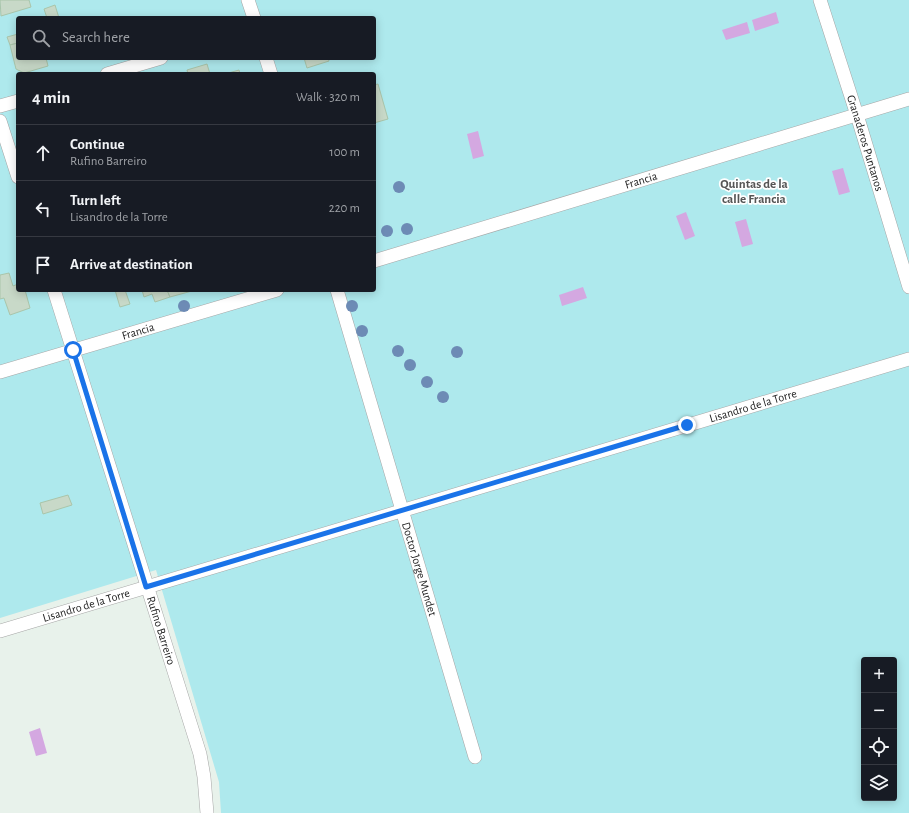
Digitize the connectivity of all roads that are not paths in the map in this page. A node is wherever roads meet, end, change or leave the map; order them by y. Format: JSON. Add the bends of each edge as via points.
{"nodes":[{"id":1,"x":248,"y":0,"type":"edge"},
{"id":2,"x":820,"y":0,"type":"edge"},
{"id":3,"x":253,"y":16,"type":"edge"},
{"id":4,"x":154,"y":60,"type":"edge"},
{"id":5,"x":267,"y":60,"type":"edge"},
{"id":6,"x":114,"y":72,"type":"edge"},
{"id":7,"x":270,"y":72,"type":"edge"},
{"id":8,"x":909,"y":99,"type":"edge"},
{"id":9,"x":16,"y":102,"type":"edge"},
{"id":10,"x":0,"y":106,"type":"edge"},
{"id":11,"x":858,"y":115,"type":"junction"},
{"id":12,"x":0,"y":121,"type":"edge"},
{"id":13,"x":16,"y":171,"type":"edge"},
{"id":14,"x":376,"y":260,"type":"edge"},
{"id":15,"x":909,"y":287,"type":"edge"},
{"id":16,"x":55,"y":292,"type":"edge"},
{"id":17,"x":270,"y":292,"type":"edge"},
{"id":18,"x":338,"y":292,"type":"edge"},
{"id":19,"x":73,"y":350,"type":"junction"},
{"id":20,"x":909,"y":359,"type":"edge"},
{"id":21,"x":0,"y":372,"type":"edge"},
{"id":22,"x":402,"y":510,"type":"junction"},
{"id":23,"x":146,"y":587,"type":"junction"},
{"id":24,"x":0,"y":631,"type":"edge"},
{"id":25,"x":475,"y":757,"type":"dead end"},
{"id":26,"x":207,"y":813,"type":"edge"}],
"edges":[{"from":1,"to":3,"type":"street"},
{"from":2,"to":11,"type":"street","name":"Granaderos Puntanos"},
{"from":4,"to":6,"type":"street"},
{"from":5,"to":7,"type":"street"},
{"from":8,"to":11,"type":"street","name":"Francia"},
{"from":9,"to":10,"type":"street"},
{"from":11,"to":14,"type":"street","name":"Francia"},
{"from":11,"to":15,"type":"street","name":"Granaderos Puntanos"},
{"from":12,"to":13,"type":"street"},
{"from":16,"to":19,"type":"street","name":"Rufino Barreiro"},
{"from":17,"to":19,"type":"street","name":"Francia"},
{"from":18,"to":22,"type":"street","name":"Doctor Jorge Mundet"},
{"from":19,"to":21,"type":"street","name":"Francia"},
{"from":19,"to":23,"type":"street","name":"Rufino Barreiro"},
{"from":20,"to":22,"type":"street","name":"Lisandro de la Torre"},
{"from":22,"to":23,"type":"street","name":"Lisandro de la Torre"},
{"from":22,"to":25,"type":"street","name":"Doctor Jorge Mundet"},
{"from":23,"to":24,"type":"street","name":"Lisandro de la Torre"},
{"from":23,"to":26,"type":"street","name":"Rufino Barreiro","via":[[200,754]]}]}
